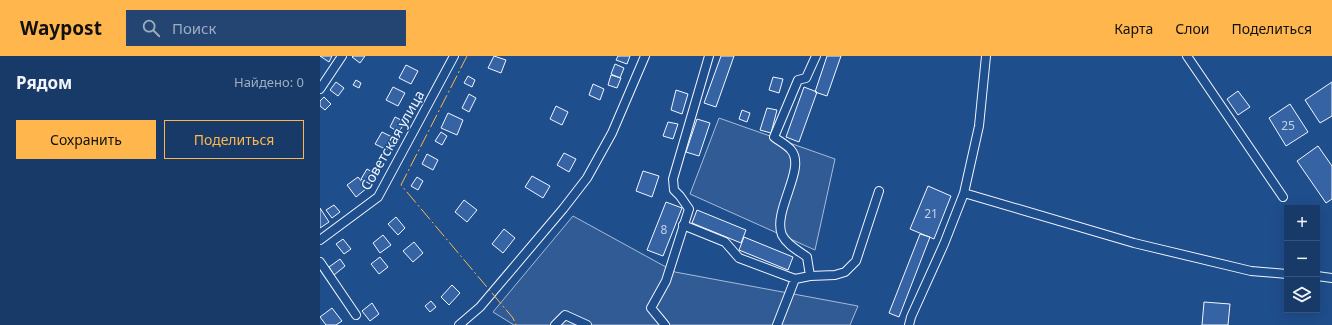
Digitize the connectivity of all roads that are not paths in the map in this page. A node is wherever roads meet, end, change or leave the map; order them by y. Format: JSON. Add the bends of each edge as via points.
{"nodes":[{"id":1,"x":342,"y":56,"type":"edge"},
{"id":2,"x":454,"y":56,"type":"edge"},
{"id":3,"x":645,"y":56,"type":"edge"},
{"id":4,"x":709,"y":56,"type":"edge"},
{"id":5,"x":816,"y":56,"type":"edge"},
{"id":6,"x":986,"y":56,"type":"edge"},
{"id":7,"x":1188,"y":56,"type":"edge"},
{"id":8,"x":320,"y":89,"type":"edge"},
{"id":9,"x":879,"y":191,"type":"dead end"},
{"id":10,"x":964,"y":193,"type":"junction"},
{"id":11,"x":1283,"y":196,"type":"dead end"},
{"id":12,"x":683,"y":225,"type":"junction"},
{"id":13,"x":320,"y":240,"type":"edge"},
{"id":14,"x":320,"y":262,"type":"edge"},
{"id":15,"x":1284,"y":274,"type":"edge"},
{"id":16,"x":810,"y":276,"type":"junction"},
{"id":17,"x":1320,"y":276,"type":"edge"},
{"id":18,"x":1332,"y":278,"type":"edge"},
{"id":19,"x":794,"y":280,"type":"junction"},
{"id":20,"x":356,"y":315,"type":"dead end"},
{"id":21,"x":459,"y":325,"type":"edge"},
{"id":22,"x":555,"y":325,"type":"edge"},
{"id":23,"x":587,"y":325,"type":"edge"},
{"id":24,"x":665,"y":325,"type":"edge"},
{"id":25,"x":777,"y":325,"type":"edge"},
{"id":26,"x":909,"y":325,"type":"edge"}],
"edges":[{"from":1,"to":8,"type":"street"},
{"from":2,"to":13,"type":"street","name":"Советская улица","via":[[378,197]]},
{"from":3,"to":21,"type":"street","via":[[612,133],[587,178],[480,306]]},
{"from":4,"to":12,"type":"street","via":[[673,179],[674,190],[689,209]]},
{"from":5,"to":16,"type":"street","via":[[806,78],[798,80],[774,137],[791,150],[795,159],[795,169],[780,222],[782,235],[790,246],[807,257]]},
{"from":6,"to":10,"type":"street","via":[[979,126]]},
{"from":7,"to":11,"type":"street"},
{"from":9,"to":16,"type":"street","via":[[856,261],[845,272]]},
{"from":10,"to":15,"type":"street","via":[[1134,243],[1251,271]]},
{"from":10,"to":26,"type":"street"},
{"from":12,"to":19,"type":"street","via":[[725,242],[739,258]]},
{"from":12,"to":24,"type":"street","via":[[666,281],[651,308]]},
{"from":14,"to":20,"type":"street"},
{"from":16,"to":19,"type":"street"},
{"from":17,"to":18,"type":"street"},
{"from":19,"to":25,"type":"street"},
{"from":22,"to":23,"type":"street","via":[[565,315]]}]}
